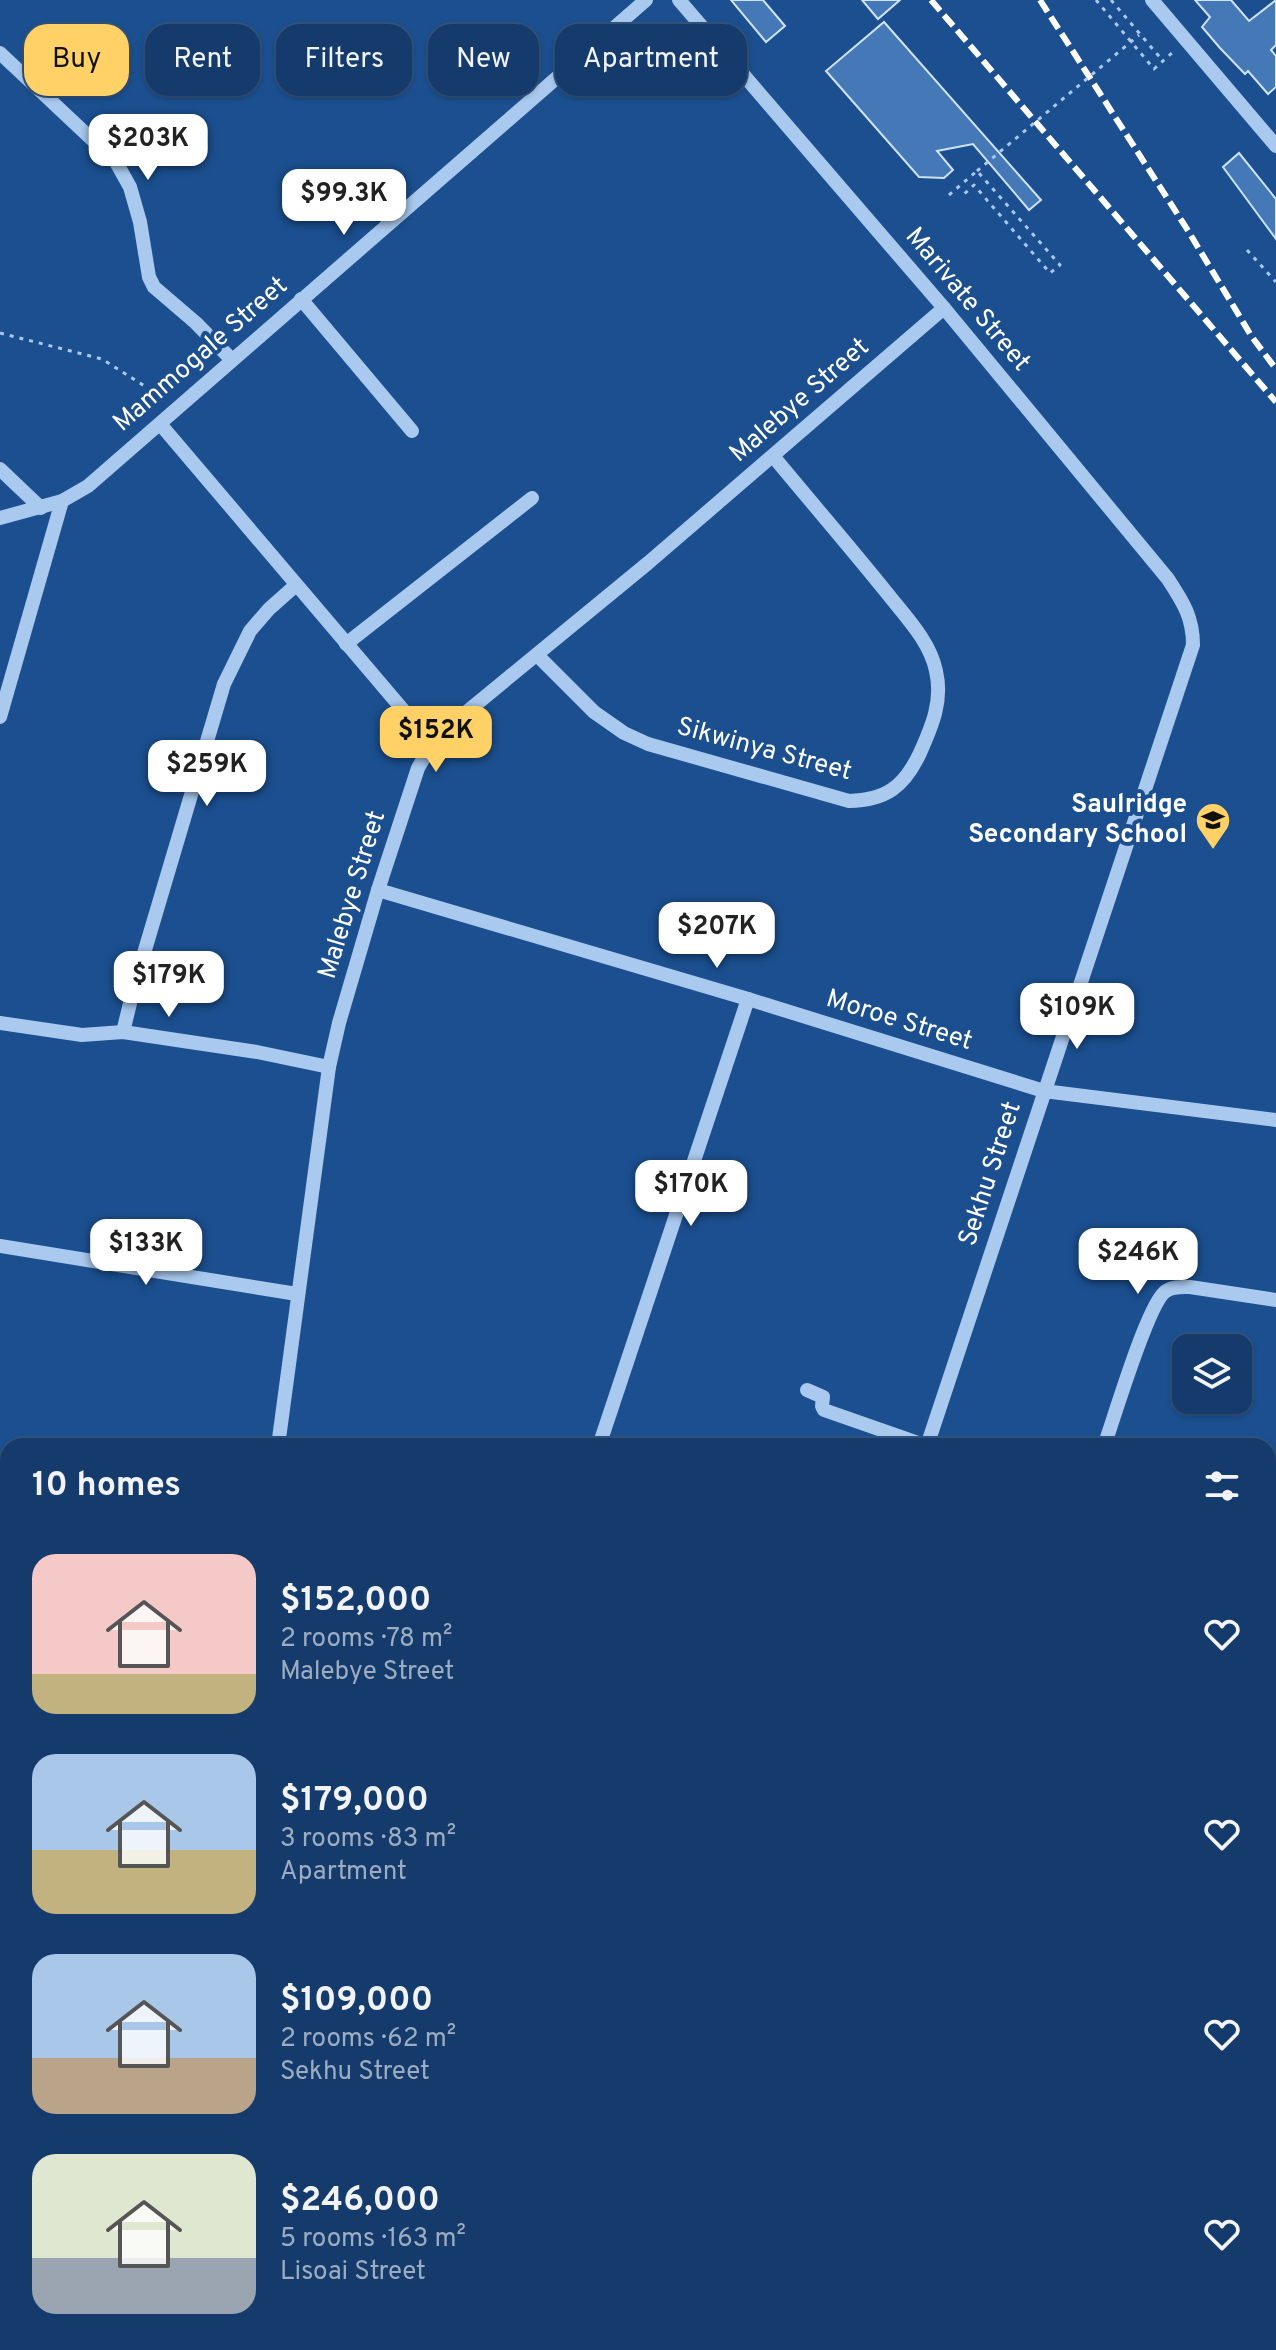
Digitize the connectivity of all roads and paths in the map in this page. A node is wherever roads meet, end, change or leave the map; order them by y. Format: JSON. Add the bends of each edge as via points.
{"nodes":[{"id":1,"x":646,"y":0,"type":"edge"},
{"id":2,"x":679,"y":0,"type":"edge"},
{"id":3,"x":1096,"y":0,"type":"edge"},
{"id":4,"x":1111,"y":0,"type":"edge"},
{"id":5,"x":1152,"y":0,"type":"edge"},
{"id":6,"x":1139,"y":35,"type":"junction"},
{"id":7,"x":1187,"y":41,"type":"junction"},
{"id":8,"x":0,"y":53,"type":"edge"},
{"id":9,"x":1163,"y":61,"type":"junction"},
{"id":10,"x":1276,"y":146,"type":"edge"},
{"id":11,"x":977,"y":171,"type":"junction"},
{"id":12,"x":949,"y":195,"type":"dead end"},
{"id":13,"x":963,"y":195,"type":"dead end"},
{"id":14,"x":1247,"y":250,"type":"dead end"},
{"id":15,"x":1276,"y":282,"type":"edge"},
{"id":16,"x":301,"y":299,"type":"junction"},
{"id":17,"x":944,"y":308,"type":"junction"},
{"id":18,"x":0,"y":333,"type":"edge"},
{"id":19,"x":231,"y":359,"type":"junction"},
{"id":20,"x":179,"y":408,"type":"junction"},
{"id":21,"x":161,"y":425,"type":"junction"},
{"id":22,"x":412,"y":431,"type":"dead end"},
{"id":23,"x":773,"y":456,"type":"junction"},
{"id":24,"x":0,"y":469,"type":"edge"},
{"id":25,"x":532,"y":498,"type":"dead end"},
{"id":26,"x":62,"y":501,"type":"junction"},
{"id":27,"x":41,"y":508,"type":"junction"},
{"id":28,"x":0,"y":518,"type":"edge"},
{"id":29,"x":296,"y":585,"type":"junction"},
{"id":30,"x":346,"y":644,"type":"junction"},
{"id":31,"x":1193,"y":645,"type":"joint"},
{"id":32,"x":538,"y":656,"type":"junction"},
{"id":33,"x":0,"y":717,"type":"edge"},
{"id":34,"x":432,"y":744,"type":"junction"},
{"id":35,"x":378,"y":890,"type":"junction"},
{"id":36,"x":748,"y":999,"type":"junction"},
{"id":37,"x":0,"y":1023,"type":"edge"},
{"id":38,"x":123,"y":1032,"type":"junction"},
{"id":39,"x":329,"y":1067,"type":"junction"},
{"id":40,"x":1044,"y":1091,"type":"junction"},
{"id":41,"x":1276,"y":1120,"type":"edge"},
{"id":42,"x":0,"y":1246,"type":"edge"},
{"id":43,"x":297,"y":1294,"type":"junction"},
{"id":44,"x":1276,"y":1300,"type":"edge"},
{"id":45,"x":807,"y":1390,"type":"dead end"},
{"id":46,"x":279,"y":1438,"type":"edge"},
{"id":47,"x":602,"y":1438,"type":"edge"},
{"id":48,"x":904,"y":1438,"type":"edge"},
{"id":49,"x":930,"y":1438,"type":"edge"},
{"id":50,"x":1107,"y":1438,"type":"edge"}],
"edges":[{"from":1,"to":16,"type":"street","name":"Mammogale Street"},
{"from":2,"to":17,"type":"street","name":"Marivate Street"},
{"from":3,"to":9,"type":"path","via":[[1154,69]]},
{"from":4,"to":6,"type":"path"},
{"from":5,"to":7,"type":"street"},
{"from":6,"to":9,"type":"path"},
{"from":6,"to":11,"type":"path","bridge":true},
{"from":7,"to":9,"type":"path"},
{"from":7,"to":10,"type":"street"},
{"from":8,"to":19,"type":"street","via":[[116,162],[130,187],[154,287]]},
{"from":11,"to":12,"type":"path"},
{"from":11,"to":13,"type":"path","via":[[1060,265],[1050,273],[974,185]]},
{"from":14,"to":15,"type":"path"},
{"from":16,"to":19,"type":"street","name":"Mammogale Street"},
{"from":16,"to":22,"type":"street"},
{"from":17,"to":23,"type":"street","name":"Malebye Street"},
{"from":17,"to":31,"type":"street","name":"Marivate Street","via":[[1168,579],[1193,626]]},
{"from":18,"to":20,"type":"path","via":[[102,359]]},
{"from":19,"to":20,"type":"street","name":"Mammogale Street"},
{"from":20,"to":21,"type":"street","name":"Mammogale Street"},
{"from":21,"to":26,"type":"street","name":"Mammogale Street"},
{"from":21,"to":29,"type":"street"},
{"from":23,"to":32,"type":"street","name":"Malebye Street"},
{"from":23,"to":32,"type":"street","name":"Sikwinya Street","via":[[920,635],[937,671],[936,718],[911,772],[898,786],[868,800],[849,801],[648,744],[608,723]]},
{"from":24,"to":27,"type":"street"},
{"from":25,"to":30,"type":"street"},
{"from":26,"to":27,"type":"street","name":"Mammogale Street"},
{"from":26,"to":33,"type":"street"},
{"from":27,"to":28,"type":"street","name":"Mammogale Street"},
{"from":29,"to":30,"type":"street"},
{"from":29,"to":38,"type":"street","via":[[250,631],[224,684]]},
{"from":30,"to":34,"type":"street"},
{"from":31,"to":40,"type":"street","name":"Sekhu Street"},
{"from":32,"to":34,"type":"street","name":"Malebye Street"},
{"from":34,"to":35,"type":"street","name":"Malebye Street","via":[[418,768]]},
{"from":35,"to":36,"type":"street","name":"Moroe Street"},
{"from":35,"to":39,"type":"street","name":"Malebye Street"},
{"from":36,"to":40,"type":"street","name":"Moroe Street"},
{"from":36,"to":47,"type":"street"},
{"from":37,"to":38,"type":"street","via":[[82,1035]]},
{"from":38,"to":39,"type":"street"},
{"from":39,"to":43,"type":"street","name":"Malebye Street"},
{"from":40,"to":41,"type":"street","name":"Moroe Street"},
{"from":40,"to":49,"type":"street","name":"Sekhu Street"},
{"from":42,"to":43,"type":"street"},
{"from":43,"to":46,"type":"street","name":"Malebye Street"},
{"from":44,"to":50,"type":"street","via":[[1190,1287],[1165,1291],[1146,1326]]},
{"from":45,"to":48,"type":"street","via":[[823,1397],[824,1410]]}]}
